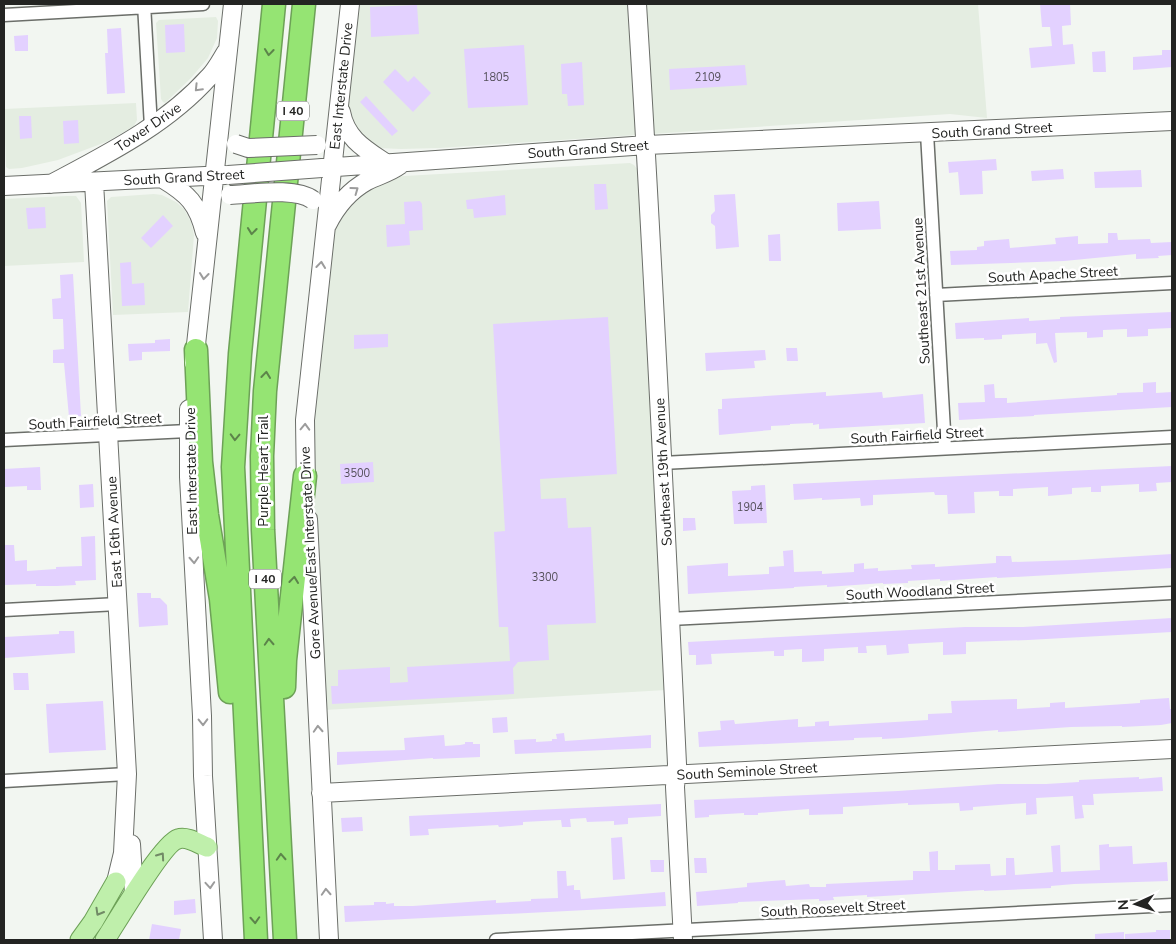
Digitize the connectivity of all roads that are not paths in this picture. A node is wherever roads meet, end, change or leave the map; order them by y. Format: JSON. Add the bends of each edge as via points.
{"nodes":[{"id":1,"x":203,"y":4,"type":"edge"},
{"id":2,"x":233,"y":4,"type":"edge"},
{"id":3,"x":274,"y":4,"type":"edge"},
{"id":4,"x":304,"y":4,"type":"edge"},
{"id":5,"x":350,"y":4,"type":"edge"},
{"id":6,"x":637,"y":4,"type":"edge"},
{"id":7,"x":144,"y":6,"type":"edge"},
{"id":8,"x":4,"y":15,"type":"edge"},
{"id":9,"x":228,"y":50,"type":"junction"},
{"id":10,"x":339,"y":103,"type":"junction"},
{"id":11,"x":220,"y":118,"type":"junction"},
{"id":12,"x":1172,"y":121,"type":"edge"},
{"id":13,"x":151,"y":127,"type":"junction"},
{"id":14,"x":337,"y":132,"type":"junction"},
{"id":15,"x":927,"y":133,"type":"junction"},
{"id":16,"x":647,"y":145,"type":"junction"},
{"id":17,"x":395,"y":163,"type":"junction"},
{"id":18,"x":327,"y":168,"type":"junction"},
{"id":19,"x":221,"y":175,"type":"junction"},
{"id":20,"x":163,"y":178,"type":"junction"},
{"id":21,"x":94,"y":182,"type":"junction"},
{"id":22,"x":51,"y":184,"type":"junction"},
{"id":23,"x":4,"y":186,"type":"edge"},
{"id":24,"x":211,"y":210,"type":"junction"},
{"id":25,"x":326,"y":223,"type":"junction"},
{"id":26,"x":208,"y":241,"type":"junction"},
{"id":27,"x":1172,"y":283,"type":"edge"},
{"id":28,"x":936,"y":296,"type":"junction"},
{"id":29,"x":196,"y":350,"type":"junction"},
{"id":30,"x":188,"y":431,"type":"junction"},
{"id":31,"x":109,"y":435,"type":"junction"},
{"id":32,"x":1172,"y":437,"type":"edge"},
{"id":33,"x":4,"y":440,"type":"edge"},
{"id":34,"x":945,"y":448,"type":"junction"},
{"id":35,"x":662,"y":463,"type":"junction"},
{"id":36,"x":305,"y":476,"type":"junction"},
{"id":37,"x":1172,"y":593,"type":"edge"},
{"id":38,"x":118,"y":604,"type":"junction"},
{"id":39,"x":4,"y":610,"type":"edge"},
{"id":40,"x":670,"y":619,"type":"junction"},
{"id":41,"x":1172,"y":749,"type":"edge"},
{"id":42,"x":127,"y":774,"type":"junction"},
{"id":43,"x":676,"y":775,"type":"junction"},
{"id":44,"x":4,"y":781,"type":"edge"},
{"id":45,"x":277,"y":786,"type":"junction"},
{"id":46,"x":321,"y":793,"type":"junction"},
{"id":47,"x":251,"y":818,"type":"junction"},
{"id":48,"x":207,"y":847,"type":"junction"},
{"id":49,"x":116,"y":882,"type":"joint"},
{"id":50,"x":134,"y":893,"type":"junction"},
{"id":51,"x":1172,"y":905,"type":"edge"},
{"id":52,"x":683,"y":935,"type":"edge"},
{"id":53,"x":80,"y":940,"type":"edge"},
{"id":54,"x":105,"y":940,"type":"edge"},
{"id":55,"x":213,"y":940,"type":"edge"},
{"id":56,"x":256,"y":940,"type":"edge"},
{"id":57,"x":285,"y":940,"type":"edge"},
{"id":58,"x":329,"y":940,"type":"edge"},
{"id":59,"x":496,"y":940,"type":"edge"}],
"edges":[{"from":1,"to":7,"type":"street"},
{"from":2,"to":9,"type":"main road","name":"East Interstate Drive"},
{"from":3,"to":47,"type":"highway","name":"Purple Heart Trail","number":"I 40","one_way":true,"via":[[240,354],[233,467]]},
{"from":45,"to":4,"type":"highway","name":"Purple Heart Trail","number":"I 40","one_way":true,"via":[[262,456],[265,391]]},
{"from":5,"to":10,"type":"main road","name":"East Interstate Drive"},
{"from":6,"to":16,"type":"main road","name":"Southeast 19th Avenue"},
{"from":7,"to":8,"type":"street"},
{"from":7,"to":13,"type":"street"},
{"from":9,"to":11,"type":"main road","name":"East Interstate Drive"},
{"from":9,"to":13,"type":"main road","name":"Tower Drive","one_way":true,"via":[[210,76],[183,104]]},
{"from":10,"to":14,"type":"main road","name":"East Interstate Drive"},
{"from":10,"to":17,"type":"main road","via":[[342,119],[360,146]]},
{"from":11,"to":14,"type":"main road","bridge":true,"via":[[236,144],[248,148],[317,145],[328,141]]},
{"from":11,"to":19,"type":"main road","name":"East Interstate Drive"},
{"from":12,"to":15,"type":"main road","name":"South Grand Street"},
{"from":13,"to":22,"type":"main road","name":"Tower Drive"},
{"from":14,"to":18,"type":"main road","name":"East Interstate Drive"},
{"from":15,"to":16,"type":"main road","name":"South Grand Street"},
{"from":15,"to":28,"type":"street","name":"Southeast 21st Avenue"},
{"from":16,"to":17,"type":"main road","name":"South Grand Street"},
{"from":16,"to":35,"type":"main road","name":"Southeast 19th Avenue"},
{"from":17,"to":18,"type":"main road","name":"South Grand Street"},
{"from":25,"to":17,"type":"main road","one_way":true,"via":[[348,194],[368,181],[390,173]]},
{"from":18,"to":19,"type":"main road","name":"South Grand Street","bridge":true},
{"from":18,"to":25,"type":"main road","name":"Gore Avenue/East Interstate Drive"},
{"from":19,"to":20,"type":"main road","name":"South Grand Street"},
{"from":19,"to":24,"type":"main road","name":"East Interstate Drive"},
{"from":20,"to":21,"type":"main road","name":"South Grand Street"},
{"from":20,"to":26,"type":"main road","via":[[191,201],[201,215]]},
{"from":21,"to":22,"type":"main road","name":"South Grand Street"},
{"from":21,"to":31,"type":"main road","name":"East 16th Avenue"},
{"from":22,"to":23,"type":"main road","name":"South Grand Street"},
{"from":24,"to":25,"type":"main road","bridge":true,"via":[[230,195],[296,193],[313,200]]},
{"from":24,"to":26,"type":"main road","name":"East Interstate Drive"},
{"from":36,"to":25,"type":"main road","name":"Gore Avenue/East Interstate Drive","one_way":true,"via":[[305,420]]},
{"from":26,"to":29,"type":"main road","name":"East Interstate Drive","one_way":true},
{"from":27,"to":28,"type":"street","name":"South Apache Street"},
{"from":28,"to":34,"type":"street","name":"Southeast 21st Avenue"},
{"from":29,"to":30,"type":"main road","name":"East Interstate Drive"},
{"from":29,"to":47,"type":"highway","via":[[207,515],[221,600],[233,731]]},
{"from":30,"to":31,"type":"street","name":"South Fairfield Street"},
{"from":30,"to":48,"type":"main road","name":"East Interstate Drive","one_way":true},
{"from":31,"to":33,"type":"street","name":"South Fairfield Street"},
{"from":31,"to":38,"type":"main road","name":"East 16th Avenue"},
{"from":32,"to":34,"type":"street","name":"South Fairfield Street"},
{"from":34,"to":35,"type":"street","name":"South Fairfield Street"},
{"from":35,"to":40,"type":"main road","name":"Southeast 19th Avenue"},
{"from":45,"to":36,"type":"highway","one_way":true,"via":[[285,660]]},
{"from":46,"to":36,"type":"main road","name":"Gore Avenue/East Interstate Drive","one_way":true},
{"from":37,"to":40,"type":"street","name":"South Woodland Street"},
{"from":38,"to":39,"type":"street"},
{"from":38,"to":42,"type":"main road","name":"East 16th Avenue"},
{"from":40,"to":43,"type":"main road","name":"Southeast 19th Avenue"},
{"from":41,"to":43,"type":"main road","name":"South Seminole Street"},
{"from":42,"to":44,"type":"street"},
{"from":42,"to":49,"type":"main road","name":"East 16th Avenue","via":[[124,853]]},
{"from":42,"to":50,"type":"main road"},
{"from":43,"to":46,"type":"main road","name":"South Seminole Street"},
{"from":43,"to":52,"type":"main road","name":"Southeast 19th Avenue"},
{"from":57,"to":45,"type":"highway","name":"Purple Heart Trail","number":"I 40","one_way":true},
{"from":58,"to":46,"type":"main road","name":"Gore Avenue/East Interstate Drive","one_way":true},
{"from":47,"to":56,"type":"highway","name":"Purple Heart Trail","number":"I 40","one_way":true},
{"from":50,"to":48,"type":"main road","one_way":true,"via":[[169,843],[178,838]]},
{"from":48,"to":55,"type":"main road","name":"East Interstate Drive","one_way":true},
{"from":49,"to":53,"type":"main road","one_way":true},
{"from":50,"to":54,"type":"main road"},
{"from":51,"to":52,"type":"street","name":"South Roosevelt Street"},
{"from":52,"to":59,"type":"street","name":"South Roosevelt Street"}]}
